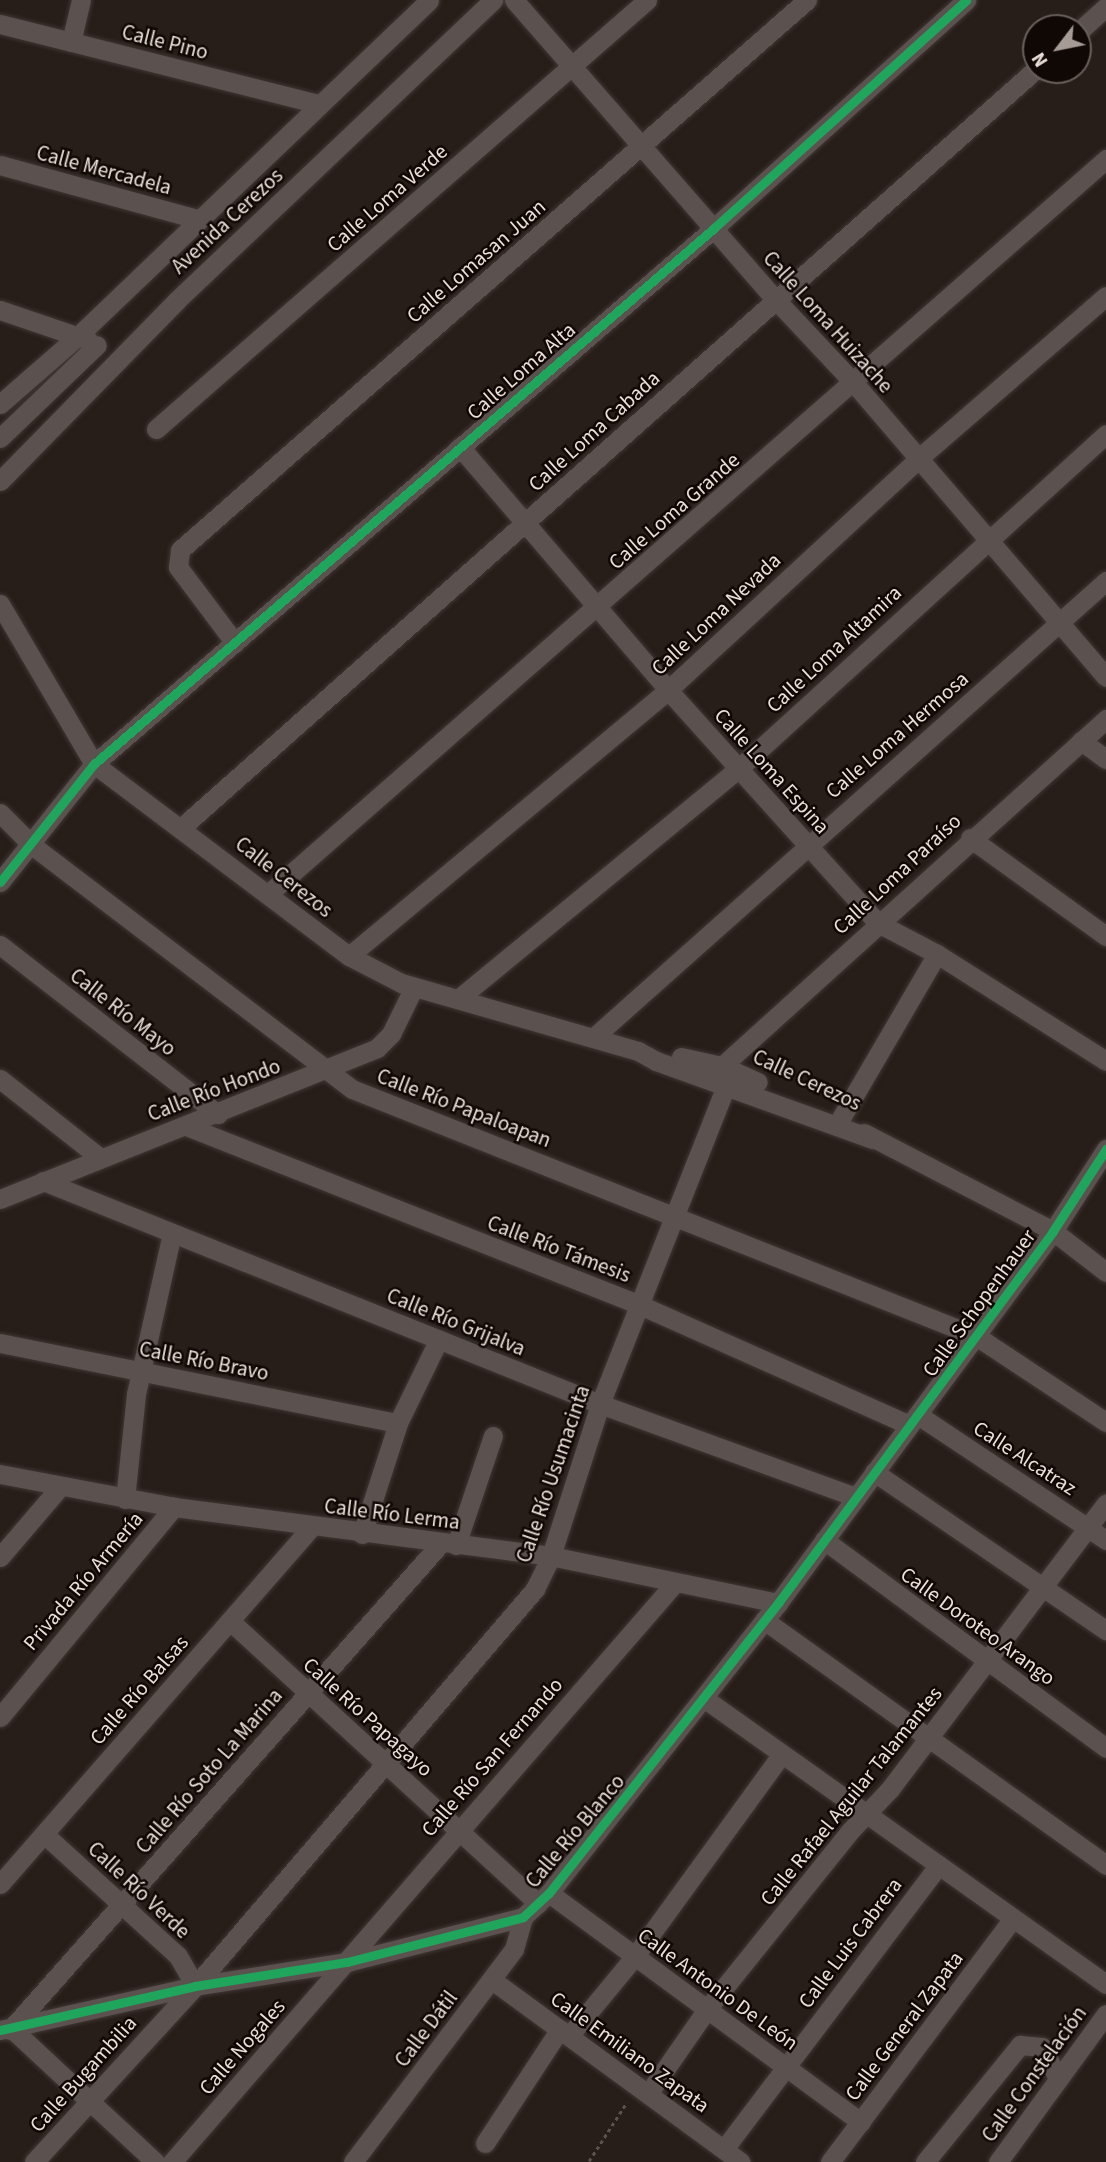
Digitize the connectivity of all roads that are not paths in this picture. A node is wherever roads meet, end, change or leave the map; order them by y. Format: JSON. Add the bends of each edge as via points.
{"nodes":[{"id":1,"x":81,"y":0,"type":"edge"},
{"id":2,"x":429,"y":0,"type":"edge"},
{"id":3,"x":493,"y":0,"type":"edge"},
{"id":4,"x":514,"y":0,"type":"edge"},
{"id":5,"x":647,"y":0,"type":"edge"},
{"id":6,"x":807,"y":0,"type":"edge"},
{"id":7,"x":966,"y":0,"type":"edge"},
{"id":8,"x":0,"y":24,"type":"edge"},
{"id":9,"x":71,"y":42,"type":"junction"},
{"id":10,"x":573,"y":66,"type":"junction"},
{"id":11,"x":1022,"y":81,"type":"edge"},
{"id":12,"x":318,"y":104,"type":"junction"},
{"id":13,"x":643,"y":146,"type":"junction"},
{"id":14,"x":1106,"y":159,"type":"edge"},
{"id":15,"x":0,"y":165,"type":"edge"},
{"id":16,"x":197,"y":219,"type":"junction"},
{"id":17,"x":714,"y":228,"type":"junction"},
{"id":18,"x":1106,"y":296,"type":"edge"},
{"id":19,"x":776,"y":300,"type":"junction"},
{"id":20,"x":0,"y":310,"type":"edge"},
{"id":21,"x":79,"y":335,"type":"junction"},
{"id":22,"x":97,"y":345,"type":"junction"},
{"id":23,"x":121,"y":358,"type":"junction"},
{"id":24,"x":854,"y":383,"type":"junction"},
{"id":25,"x":0,"y":404,"type":"edge"},
{"id":26,"x":156,"y":429,"type":"dead end"},
{"id":27,"x":1106,"y":433,"type":"edge"},
{"id":28,"x":0,"y":438,"type":"edge"},
{"id":29,"x":460,"y":447,"type":"junction"},
{"id":30,"x":919,"y":458,"type":"junction"},
{"id":31,"x":0,"y":481,"type":"edge"},
{"id":32,"x":524,"y":524,"type":"junction"},
{"id":33,"x":986,"y":538,"type":"junction"},
{"id":34,"x":1106,"y":581,"type":"edge"},
{"id":35,"x":0,"y":604,"type":"edge"},
{"id":36,"x":598,"y":608,"type":"junction"},
{"id":37,"x":1058,"y":624,"type":"junction"},
{"id":38,"x":235,"y":643,"type":"junction"},
{"id":39,"x":1106,"y":677,"type":"edge"},
{"id":40,"x":668,"y":690,"type":"junction"},
{"id":41,"x":1106,"y":719,"type":"edge"},
{"id":42,"x":1081,"y":741,"type":"junction"},
{"id":43,"x":1106,"y":759,"type":"edge"},
{"id":44,"x":94,"y":764,"type":"junction"},
{"id":45,"x":739,"y":768,"type":"junction"},
{"id":46,"x":0,"y":813,"type":"edge"},
{"id":47,"x":182,"y":827,"type":"junction"},
{"id":48,"x":970,"y":838,"type":"junction"},
{"id":49,"x":808,"y":845,"type":"junction"},
{"id":50,"x":33,"y":846,"type":"junction"},
{"id":51,"x":0,"y":882,"type":"edge"},
{"id":52,"x":268,"y":894,"type":"junction"},
{"id":53,"x":878,"y":923,"type":"junction"},
{"id":54,"x":1106,"y":936,"type":"edge"},
{"id":55,"x":0,"y":945,"type":"edge"},
{"id":56,"x":937,"y":954,"type":"junction"},
{"id":57,"x":349,"y":956,"type":"junction"},
{"id":58,"x":414,"y":987,"type":"junction"},
{"id":59,"x":458,"y":999,"type":"junction"},
{"id":60,"x":594,"y":1037,"type":"junction"},
{"id":61,"x":1106,"y":1060,"type":"edge"},
{"id":62,"x":327,"y":1071,"type":"junction"},
{"id":63,"x":724,"y":1074,"type":"junction"},
{"id":64,"x":0,"y":1079,"type":"edge"},
{"id":65,"x":218,"y":1114,"type":"junction"},
{"id":66,"x":841,"y":1118,"type":"junction"},
{"id":67,"x":186,"y":1126,"type":"junction"},
{"id":68,"x":873,"y":1139,"type":"junction"},
{"id":69,"x":1106,"y":1149,"type":"edge"},
{"id":70,"x":99,"y":1157,"type":"junction"},
{"id":71,"x":43,"y":1181,"type":"junction"},
{"id":72,"x":0,"y":1199,"type":"edge"},
{"id":73,"x":677,"y":1214,"type":"junction"},
{"id":74,"x":1053,"y":1231,"type":"junction"},
{"id":75,"x":172,"y":1233,"type":"junction"},
{"id":76,"x":1106,"y":1272,"type":"edge"},
{"id":77,"x":640,"y":1305,"type":"junction"},
{"id":78,"x":976,"y":1336,"type":"junction"},
{"id":79,"x":439,"y":1339,"type":"junction"},
{"id":80,"x":0,"y":1343,"type":"edge"},
{"id":81,"x":141,"y":1371,"type":"junction"},
{"id":82,"x":600,"y":1404,"type":"junction"},
{"id":83,"x":914,"y":1420,"type":"junction"},
{"id":84,"x":1106,"y":1422,"type":"edge"},
{"id":85,"x":398,"y":1423,"type":"junction"},
{"id":86,"x":493,"y":1436,"type":"dead end"},
{"id":87,"x":874,"y":1472,"type":"junction"},
{"id":88,"x":0,"y":1474,"type":"edge"},
{"id":89,"x":59,"y":1488,"type":"junction"},
{"id":90,"x":855,"y":1497,"type":"junction"},
{"id":91,"x":125,"y":1499,"type":"junction"},
{"id":92,"x":1106,"y":1503,"type":"edge"},
{"id":93,"x":174,"y":1507,"type":"junction"},
{"id":94,"x":312,"y":1526,"type":"junction"},
{"id":95,"x":1088,"y":1527,"type":"junction"},
{"id":96,"x":362,"y":1534,"type":"junction"},
{"id":97,"x":824,"y":1540,"type":"junction"},
{"id":98,"x":1106,"y":1540,"type":"edge"},
{"id":99,"x":448,"y":1544,"type":"junction"},
{"id":100,"x":551,"y":1556,"type":"junction"},
{"id":101,"x":0,"y":1557,"type":"edge"},
{"id":102,"x":674,"y":1584,"type":"junction"},
{"id":103,"x":1044,"y":1588,"type":"junction"},
{"id":104,"x":778,"y":1603,"type":"junction"},
{"id":105,"x":764,"y":1620,"type":"junction"},
{"id":106,"x":230,"y":1621,"type":"junction"},
{"id":107,"x":1106,"y":1630,"type":"edge"},
{"id":108,"x":988,"y":1662,"type":"junction"},
{"id":109,"x":308,"y":1693,"type":"junction"},
{"id":110,"x":705,"y":1699,"type":"junction"},
{"id":111,"x":0,"y":1717,"type":"edge"},
{"id":112,"x":929,"y":1739,"type":"junction"},
{"id":113,"x":1106,"y":1748,"type":"edge"},
{"id":114,"x":782,"y":1754,"type":"junction"},
{"id":115,"x":386,"y":1765,"type":"junction"},
{"id":116,"x":867,"y":1814,"type":"junction"},
{"id":117,"x":458,"y":1830,"type":"junction"},
{"id":118,"x":44,"y":1834,"type":"junction"},
{"id":119,"x":939,"y":1865,"type":"junction"},
{"id":120,"x":1106,"y":1865,"type":"edge"},
{"id":121,"x":0,"y":1884,"type":"edge"},
{"id":122,"x":544,"y":1898,"type":"junction"},
{"id":123,"x":122,"y":1905,"type":"junction"},
{"id":124,"x":523,"y":1917,"type":"junction"},
{"id":125,"x":1013,"y":1918,"type":"junction"},
{"id":126,"x":635,"y":1956,"type":"junction"},
{"id":127,"x":347,"y":1962,"type":"junction"},
{"id":128,"x":492,"y":1980,"type":"junction"},
{"id":129,"x":1106,"y":1984,"type":"edge"},
{"id":130,"x":195,"y":1986,"type":"junction"},
{"id":131,"x":708,"y":2009,"type":"junction"},
{"id":132,"x":1106,"y":2014,"type":"edge"},
{"id":133,"x":4,"y":2033,"type":"edge"},
{"id":134,"x":565,"y":2033,"type":"junction"},
{"id":135,"x":785,"y":2066,"type":"junction"},
{"id":136,"x":1058,"y":2079,"type":"junction"},
{"id":137,"x":643,"y":2090,"type":"junction"},
{"id":138,"x":89,"y":2099,"type":"junction"},
{"id":139,"x":861,"y":2122,"type":"junction"},
{"id":140,"x":485,"y":2143,"type":"dead end"},
{"id":141,"x":723,"y":2149,"type":"junction"},
{"id":142,"x":34,"y":2162,"type":"edge"},
{"id":143,"x":155,"y":2162,"type":"edge"},
{"id":144,"x":172,"y":2162,"type":"edge"},
{"id":145,"x":353,"y":2162,"type":"edge"},
{"id":146,"x":741,"y":2162,"type":"edge"},
{"id":147,"x":830,"y":2162,"type":"edge"},
{"id":148,"x":925,"y":2162,"type":"edge"},
{"id":149,"x":998,"y":2162,"type":"edge"}],
"edges":[{"from":1,"to":9,"type":"street"},
{"from":2,"to":12,"type":"street","name":"Avenida Cerezos"},
{"from":3,"to":23,"type":"street","name":"Avenida Cerezos"},
{"from":4,"to":10,"type":"street","name":"Calle Loma Huizache"},
{"from":5,"to":10,"type":"street","name":"Calle Loma Verde"},
{"from":6,"to":13,"type":"street","name":"Calle Lomasan Juan"},
{"from":7,"to":17,"type":"street","name":"Calle Loma Alta"},
{"from":8,"to":9,"type":"street","name":"Calle Pino"},
{"from":9,"to":12,"type":"street","name":"Calle Pino"},
{"from":10,"to":13,"type":"street","name":"Calle Loma Huizache"},
{"from":10,"to":26,"type":"street","name":"Calle Loma Verde"},
{"from":11,"to":19,"type":"street","name":"Calle Loma Cabada"},
{"from":12,"to":16,"type":"street","name":"Avenida Cerezos"},
{"from":13,"to":17,"type":"street","name":"Calle Loma Huizache"},
{"from":13,"to":38,"type":"street","name":"Calle Lomasan Juan","via":[[176,556],[178,567]]},
{"from":14,"to":24,"type":"street","name":"Calle Loma Grande"},
{"from":15,"to":16,"type":"street","name":"Calle Mercadela"},
{"from":16,"to":21,"type":"street","name":"Avenida Cerezos"},
{"from":17,"to":19,"type":"street","name":"Calle Loma Huizache"},
{"from":17,"to":29,"type":"street","name":"Calle Loma Alta"},
{"from":18,"to":30,"type":"street","name":"Calle Loma Nevada"},
{"from":19,"to":24,"type":"street","name":"Calle Loma Huizache"},
{"from":19,"to":32,"type":"street","name":"Calle Loma Cabada"},
{"from":20,"to":21,"type":"street"},
{"from":21,"to":22,"type":"street"},
{"from":21,"to":25,"type":"street","name":"Avenida Cerezos"},
{"from":22,"to":23,"type":"street"},
{"from":22,"to":28,"type":"street"},
{"from":23,"to":31,"type":"street","name":"Avenida Cerezos"},
{"from":24,"to":30,"type":"street","name":"Calle Loma Huizache"},
{"from":24,"to":36,"type":"street","name":"Calle Loma Grande"},
{"from":27,"to":33,"type":"street","name":"Calle Loma Altamira"},
{"from":29,"to":32,"type":"street","name":"Calle Loma Espina"},
{"from":29,"to":38,"type":"street","name":"Calle Loma Alta"},
{"from":30,"to":33,"type":"street","name":"Calle Loma Huizache"},
{"from":30,"to":40,"type":"street","name":"Calle Loma Nevada"},
{"from":32,"to":36,"type":"street","name":"Calle Loma Espina"},
{"from":32,"to":47,"type":"street","name":"Calle Loma Cabada"},
{"from":33,"to":37,"type":"street","name":"Calle Loma Huizache"},
{"from":33,"to":45,"type":"street","name":"Calle Loma Altamira"},
{"from":34,"to":37,"type":"street","name":"Calle Loma Hermosa"},
{"from":35,"to":44,"type":"street","name":"Calle Cerezos"},
{"from":36,"to":40,"type":"street","name":"Calle Loma Espina"},
{"from":36,"to":52,"type":"street","name":"Calle Loma Grande"},
{"from":37,"to":39,"type":"street","name":"Calle Loma Huizache"},
{"from":37,"to":49,"type":"street","name":"Calle Loma Hermosa"},
{"from":38,"to":44,"type":"street","name":"Calle Loma Alta"},
{"from":40,"to":45,"type":"street","name":"Calle Loma Espina"},
{"from":40,"to":57,"type":"street","name":"Calle Loma Nevada"},
{"from":41,"to":42,"type":"street","name":"Calle Loma Paraíso"},
{"from":42,"to":43,"type":"street"},
{"from":42,"to":48,"type":"street","name":"Calle Loma Paraíso"},
{"from":44,"to":47,"type":"street","name":"Calle Cerezos"},
{"from":44,"to":50,"type":"street","name":"Calle Loma Alta"},
{"from":45,"to":49,"type":"street","name":"Calle Loma Espina"},
{"from":45,"to":59,"type":"street","name":"Calle Loma Altamira"},
{"from":46,"to":50,"type":"street","name":"Calle Río Papaloapan"},
{"from":47,"to":52,"type":"street","name":"Calle Cerezos"},
{"from":48,"to":53,"type":"street","name":"Calle Loma Paraíso"},
{"from":48,"to":54,"type":"street"},
{"from":49,"to":53,"type":"street","name":"Calle Loma Espina"},
{"from":49,"to":60,"type":"street","name":"Calle Loma Hermosa"},
{"from":50,"to":51,"type":"street","name":"Calle Loma Alta"},
{"from":50,"to":62,"type":"street","name":"Calle Río Papaloapan"},
{"from":52,"to":57,"type":"street","name":"Calle Cerezos"},
{"from":53,"to":56,"type":"street","name":"Calle Loma Espina"},
{"from":53,"to":63,"type":"street","name":"Calle Loma Paraíso"},
{"from":55,"to":65,"type":"street","name":"Calle Río Mayo"},
{"from":56,"to":61,"type":"street","name":"Calle Loma Espina"},
{"from":56,"to":66,"type":"street"},
{"from":57,"to":58,"type":"street","name":"Calle Cerezos"},
{"from":58,"to":59,"type":"street","name":"Calle Cerezos"},
{"from":58,"to":62,"type":"street","name":"Calle Río Hondo","via":[[391,1034],[377,1048]]},
{"from":59,"to":60,"type":"street","name":"Calle Cerezos"},
{"from":60,"to":63,"type":"street","name":"Calle Cerezos","via":[[656,1061]]},
{"from":62,"to":65,"type":"street","name":"Calle Río Hondo"},
{"from":62,"to":73,"type":"street","name":"Calle Río Papaloapan","via":[[352,1089]]},
{"from":63,"to":66,"type":"street","name":"Calle Cerezos"},
{"from":63,"to":68,"type":"street","name":"Calle Cerezos"},
{"from":63,"to":73,"type":"street","name":"Calle Río Usumacinta"},
{"from":64,"to":70,"type":"street"},
{"from":65,"to":67,"type":"street","name":"Calle Río Hondo"},
{"from":66,"to":68,"type":"street","name":"Calle Cerezos"},
{"from":67,"to":70,"type":"street","name":"Calle Río Hondo"},
{"from":67,"to":77,"type":"street","name":"Calle Río Támesis"},
{"from":68,"to":74,"type":"street","name":"Calle Cerezos"},
{"from":69,"to":74,"type":"street","name":"Calle Schopenhauer"},
{"from":70,"to":71,"type":"street","name":"Calle Río Hondo"},
{"from":71,"to":72,"type":"street","name":"Calle Río Hondo"},
{"from":71,"to":75,"type":"street","name":"Calle Río Grijalva"},
{"from":73,"to":77,"type":"street","name":"Calle Río Usumacinta"},
{"from":73,"to":78,"type":"street","name":"Calle Río Papaloapan"},
{"from":74,"to":76,"type":"street","name":"Calle Cerezos"},
{"from":74,"to":78,"type":"street","name":"Calle Schopenhauer"},
{"from":75,"to":79,"type":"street","name":"Calle Río Grijalva"},
{"from":75,"to":81,"type":"street"},
{"from":77,"to":82,"type":"street","name":"Calle Río Usumacinta"},
{"from":77,"to":83,"type":"street","name":"Calle Río Támesis"},
{"from":78,"to":83,"type":"street","name":"Calle Schopenhauer"},
{"from":78,"to":84,"type":"street","name":"Calle Río Papaloapan"},
{"from":79,"to":82,"type":"street","name":"Calle Río Grijalva"},
{"from":79,"to":85,"type":"street"},
{"from":80,"to":81,"type":"street","name":"Calle Río Bravo"},
{"from":81,"to":85,"type":"street","name":"Calle Río Bravo"},
{"from":81,"to":91,"type":"street"},
{"from":82,"to":90,"type":"street","name":"Calle Río Grijalva"},
{"from":82,"to":100,"type":"street","name":"Calle Río Usumacinta"},
{"from":83,"to":87,"type":"street","name":"Calle Schopenhauer"},
{"from":83,"to":95,"type":"street","name":"Calle Alcatraz"},
{"from":85,"to":96,"type":"street"},
{"from":86,"to":99,"type":"street"},
{"from":87,"to":90,"type":"street","name":"Calle Río Blanco"},
{"from":87,"to":103,"type":"street"},
{"from":88,"to":89,"type":"street","name":"Calle Río Lerma"},
{"from":89,"to":91,"type":"street","name":"Calle Río Lerma"},
{"from":89,"to":101,"type":"street"},
{"from":90,"to":97,"type":"street","name":"Calle Río Blanco"},
{"from":91,"to":93,"type":"street","name":"Calle Río Lerma"},
{"from":92,"to":95,"type":"street","name":"Calle Rafael Aguilar Talamantes"},
{"from":93,"to":94,"type":"street","name":"Calle Río Lerma"},
{"from":93,"to":111,"type":"street","name":"Privada Río Armería"},
{"from":94,"to":96,"type":"street","name":"Calle Río Lerma"},
{"from":94,"to":106,"type":"street","name":"Calle Río Balsas"},
{"from":95,"to":98,"type":"street","name":"Calle Alcatraz"},
{"from":95,"to":103,"type":"street","name":"Calle Rafael Aguilar Talamantes"},
{"from":96,"to":99,"type":"street","name":"Calle Río Lerma"},
{"from":97,"to":104,"type":"street","name":"Calle Río Blanco"},
{"from":97,"to":108,"type":"street","name":"Calle Doroteo Arango"},
{"from":99,"to":100,"type":"street","name":"Calle Río Lerma"},
{"from":99,"to":109,"type":"street","name":"Calle Río Soto La Marina"},
{"from":100,"to":102,"type":"street","name":"Calle Río Lerma"},
{"from":100,"to":115,"type":"street","name":"Calle Río Usumacinta","via":[[535,1588]]},
{"from":102,"to":104,"type":"street","name":"Calle Río Lerma"},
{"from":102,"to":117,"type":"street","name":"Calle Río San Fernando"},
{"from":103,"to":107,"type":"street"},
{"from":103,"to":108,"type":"street","name":"Calle Rafael Aguilar Talamantes"},
{"from":104,"to":105,"type":"street","name":"Calle Río Blanco"},
{"from":105,"to":110,"type":"street","name":"Calle Río Blanco"},
{"from":105,"to":112,"type":"street"},
{"from":106,"to":109,"type":"street","name":"Calle Río Papagayo"},
{"from":106,"to":118,"type":"street","name":"Calle Río Balsas"},
{"from":108,"to":112,"type":"street","name":"Calle Rafael Aguilar Talamantes"},
{"from":108,"to":113,"type":"street","name":"Calle Doroteo Arango"},
{"from":109,"to":115,"type":"street","name":"Calle Río Papagayo"},
{"from":109,"to":123,"type":"street","name":"Calle Río Soto La Marina"},
{"from":110,"to":114,"type":"street"},
{"from":110,"to":122,"type":"street","name":"Calle Río Blanco"},
{"from":112,"to":116,"type":"street","name":"Calle Rafael Aguilar Talamantes"},
{"from":112,"to":120,"type":"street"},
{"from":114,"to":116,"type":"street"},
{"from":114,"to":126,"type":"street"},
{"from":115,"to":117,"type":"street","name":"Calle Río Papagayo"},
{"from":115,"to":130,"type":"street","name":"Calle Río Usumacinta"},
{"from":116,"to":119,"type":"street"},
{"from":116,"to":131,"type":"street","name":"Calle Rafael Aguilar Talamantes"},
{"from":117,"to":122,"type":"street","name":"Calle Río Papagayo"},
{"from":117,"to":127,"type":"street","name":"Calle Río San Fernando"},
{"from":118,"to":121,"type":"street","name":"Calle Río Balsas"},
{"from":118,"to":123,"type":"street","name":"Calle Río Verde"},
{"from":119,"to":125,"type":"street"},
{"from":119,"to":135,"type":"street","name":"Calle Luis Cabrera"},
{"from":122,"to":124,"type":"street","name":"Calle Río Blanco"},
{"from":122,"to":126,"type":"street","name":"Calle Antonio De León"},
{"from":123,"to":130,"type":"street","name":"Calle Río Verde","via":[[178,1956]]},
{"from":123,"to":133,"type":"street","name":"Calle Río Soto La Marina"},
{"from":124,"to":127,"type":"street","name":"Calle Río Blanco"},
{"from":124,"to":128,"type":"street","name":"Calle Dátil","via":[[514,1949]]},
{"from":125,"to":129,"type":"street"},
{"from":125,"to":139,"type":"street","name":"Calle General Zapata"},
{"from":126,"to":131,"type":"street","name":"Calle Antonio De León"},
{"from":126,"to":134,"type":"street"},
{"from":127,"to":130,"type":"street","name":"Calle Río Blanco"},
{"from":127,"to":144,"type":"street","name":"Calle Nogales"},
{"from":128,"to":134,"type":"street","name":"Calle Emiliano Zapata"},
{"from":128,"to":145,"type":"street","name":"Calle Dátil"},
{"from":130,"to":133,"type":"street","name":"Calle Río Blanco"},
{"from":130,"to":138,"type":"street","name":"Calle Bugambilia"},
{"from":131,"to":135,"type":"street","name":"Calle Antonio De León"},
{"from":131,"to":137,"type":"street","name":"Calle Rafael Aguilar Talamantes"},
{"from":132,"to":136,"type":"street","name":"Calle Constelación"},
{"from":133,"to":138,"type":"street"},
{"from":134,"to":137,"type":"street","name":"Calle Emiliano Zapata"},
{"from":134,"to":140,"type":"street"},
{"from":135,"to":139,"type":"street","name":"Calle Antonio De León"},
{"from":135,"to":141,"type":"street","name":"Calle Luis Cabrera"},
{"from":136,"to":148,"type":"street","via":[[1042,2047],[1020,2045]]},
{"from":136,"to":149,"type":"street","name":"Calle Constelación"},
{"from":137,"to":141,"type":"street","name":"Calle Emiliano Zapata"},
{"from":138,"to":142,"type":"street","name":"Calle Bugambilia"},
{"from":138,"to":143,"type":"street"},
{"from":139,"to":147,"type":"street","name":"Calle General Zapata"},
{"from":141,"to":146,"type":"street","name":"Calle Emiliano Zapata"}]}
